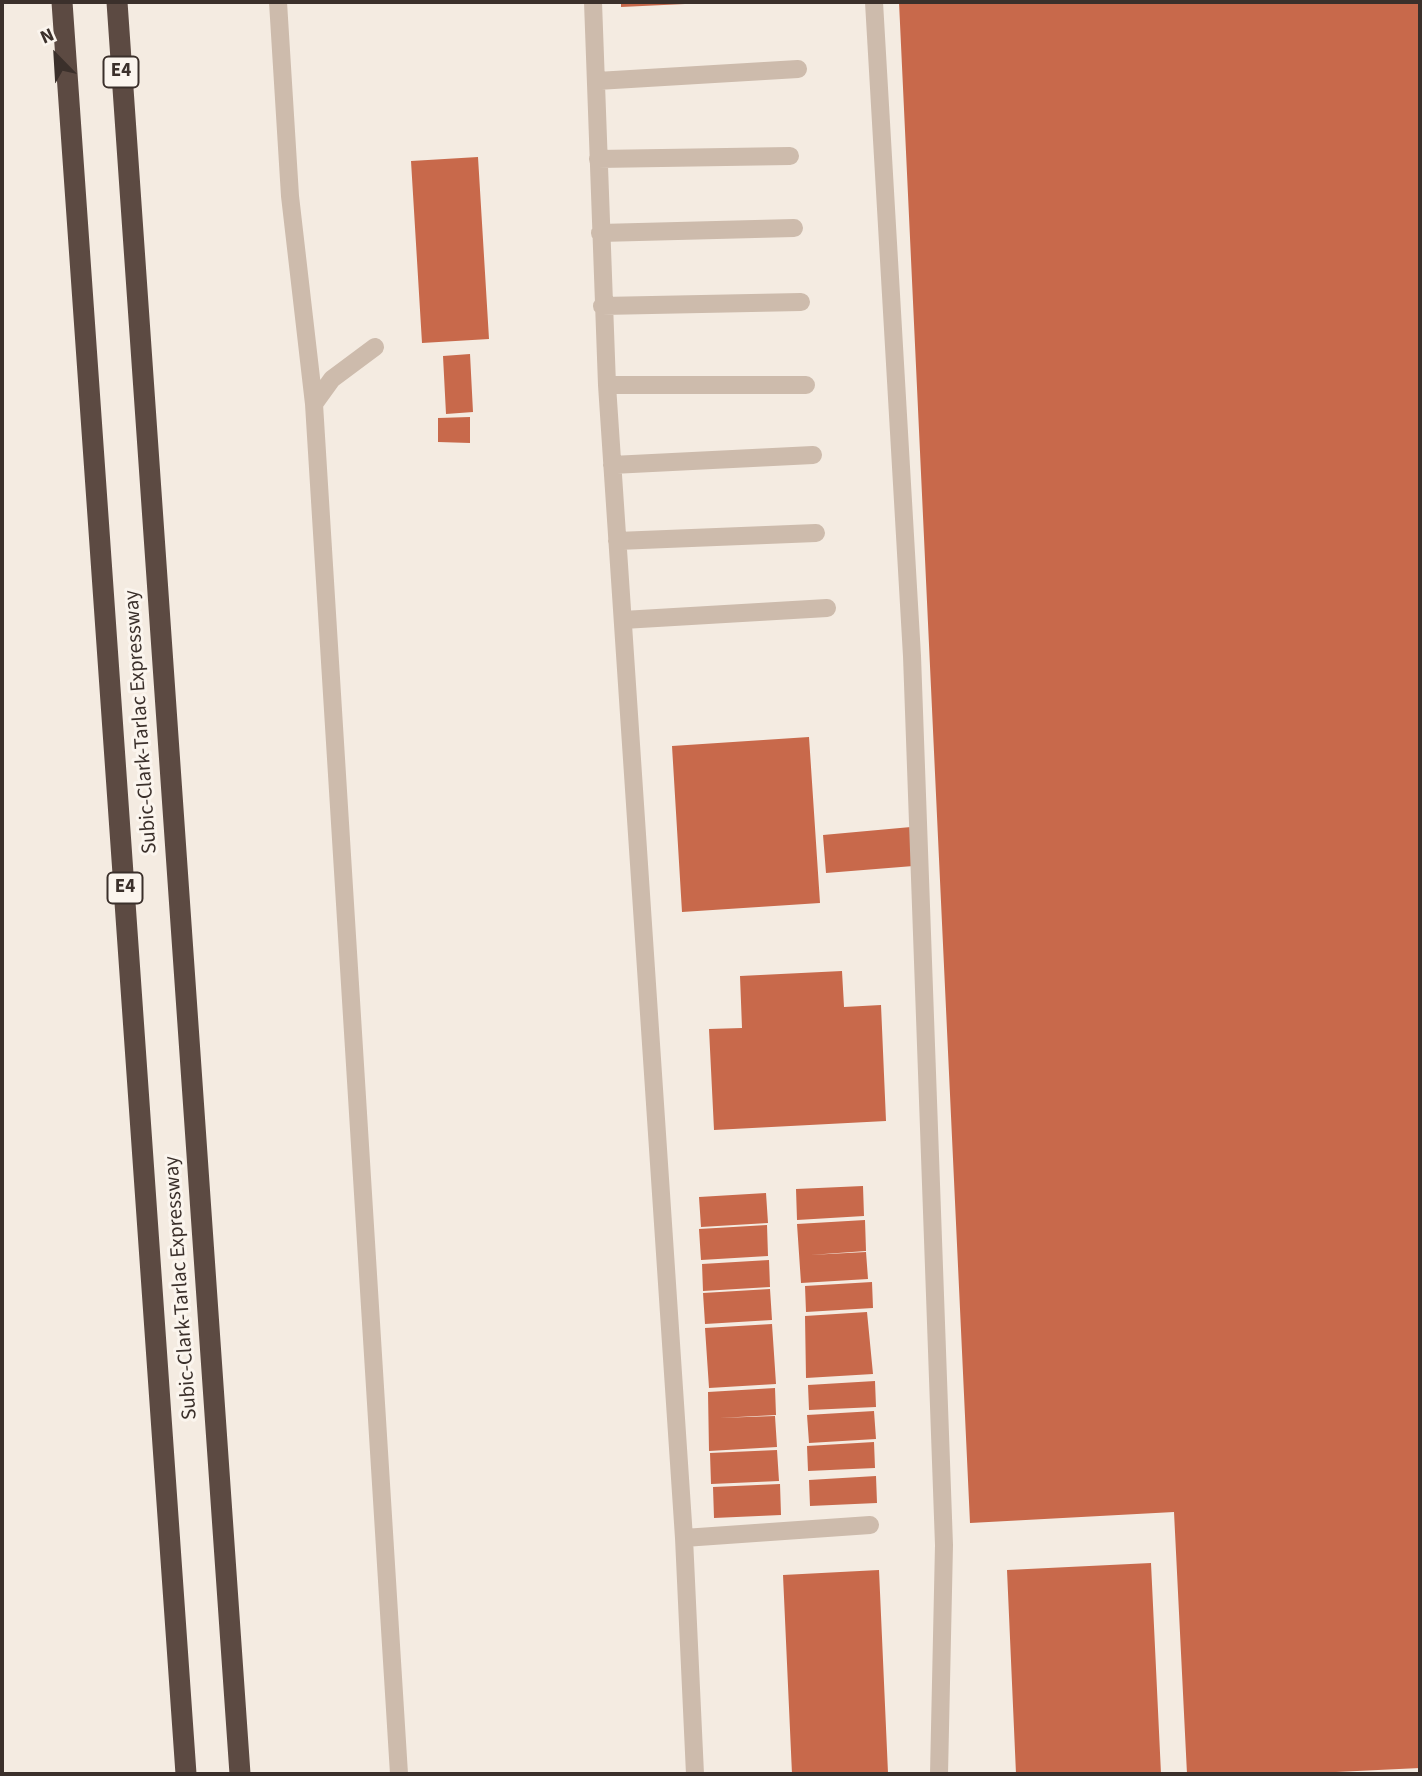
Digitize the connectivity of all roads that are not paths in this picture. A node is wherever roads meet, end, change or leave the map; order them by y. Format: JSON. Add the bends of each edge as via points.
{"nodes":[{"id":1,"x":62,"y":2,"type":"edge"},
{"id":2,"x":117,"y":2,"type":"edge"},
{"id":3,"x":278,"y":2,"type":"edge"},
{"id":4,"x":593,"y":2,"type":"edge"},
{"id":5,"x":874,"y":2,"type":"edge"},
{"id":6,"x":798,"y":69,"type":"dead end"},
{"id":7,"x":597,"y":81,"type":"junction"},
{"id":8,"x":790,"y":156,"type":"dead end"},
{"id":9,"x":598,"y":159,"type":"junction"},
{"id":10,"x":794,"y":228,"type":"dead end"},
{"id":11,"x":600,"y":233,"type":"junction"},
{"id":12,"x":802,"y":302,"type":"dead end"},
{"id":13,"x":602,"y":306,"type":"junction"},
{"id":14,"x":375,"y":347,"type":"dead end"},
{"id":15,"x":607,"y":385,"type":"junction"},
{"id":16,"x":806,"y":385,"type":"dead end"},
{"id":17,"x":314,"y":404,"type":"junction"},
{"id":18,"x":813,"y":455,"type":"dead end"},
{"id":19,"x":612,"y":465,"type":"junction"},
{"id":20,"x":816,"y":533,"type":"dead end"},
{"id":21,"x":617,"y":541,"type":"junction"},
{"id":22,"x":827,"y":608,"type":"dead end"},
{"id":23,"x":623,"y":620,"type":"junction"},
{"id":24,"x":870,"y":1525,"type":"dead end"},
{"id":25,"x":684,"y":1538,"type":"junction"},
{"id":26,"x":186,"y":1774,"type":"edge"},
{"id":27,"x":240,"y":1774,"type":"edge"},
{"id":28,"x":399,"y":1774,"type":"edge"},
{"id":29,"x":695,"y":1774,"type":"edge"},
{"id":30,"x":939,"y":1774,"type":"edge"}],
"edges":[{"from":1,"to":26,"type":"highway","name":"Subic-Clark-Tarlac Expressway","number":"E4"},
{"from":2,"to":27,"type":"highway","name":"Subic-Clark-Tarlac Expressway","number":"E4"},
{"from":3,"to":17,"type":"lane","via":[[290,196]]},
{"from":4,"to":7,"type":"lane"},
{"from":5,"to":30,"type":"lane","via":[[914,684],[944,1545]]},
{"from":6,"to":7,"type":"lane"},
{"from":7,"to":9,"type":"lane"},
{"from":8,"to":9,"type":"lane"},
{"from":9,"to":11,"type":"lane"},
{"from":10,"to":11,"type":"lane"},
{"from":11,"to":13,"type":"lane"},
{"from":12,"to":13,"type":"lane"},
{"from":13,"to":15,"type":"lane"},
{"from":14,"to":17,"type":"lane","via":[[332,379]]},
{"from":15,"to":16,"type":"lane"},
{"from":15,"to":19,"type":"lane"},
{"from":17,"to":28,"type":"lane"},
{"from":18,"to":19,"type":"lane"},
{"from":19,"to":21,"type":"lane"},
{"from":20,"to":21,"type":"lane"},
{"from":21,"to":23,"type":"lane"},
{"from":22,"to":23,"type":"lane"},
{"from":23,"to":25,"type":"lane"},
{"from":24,"to":25,"type":"lane"},
{"from":25,"to":29,"type":"lane"}]}
